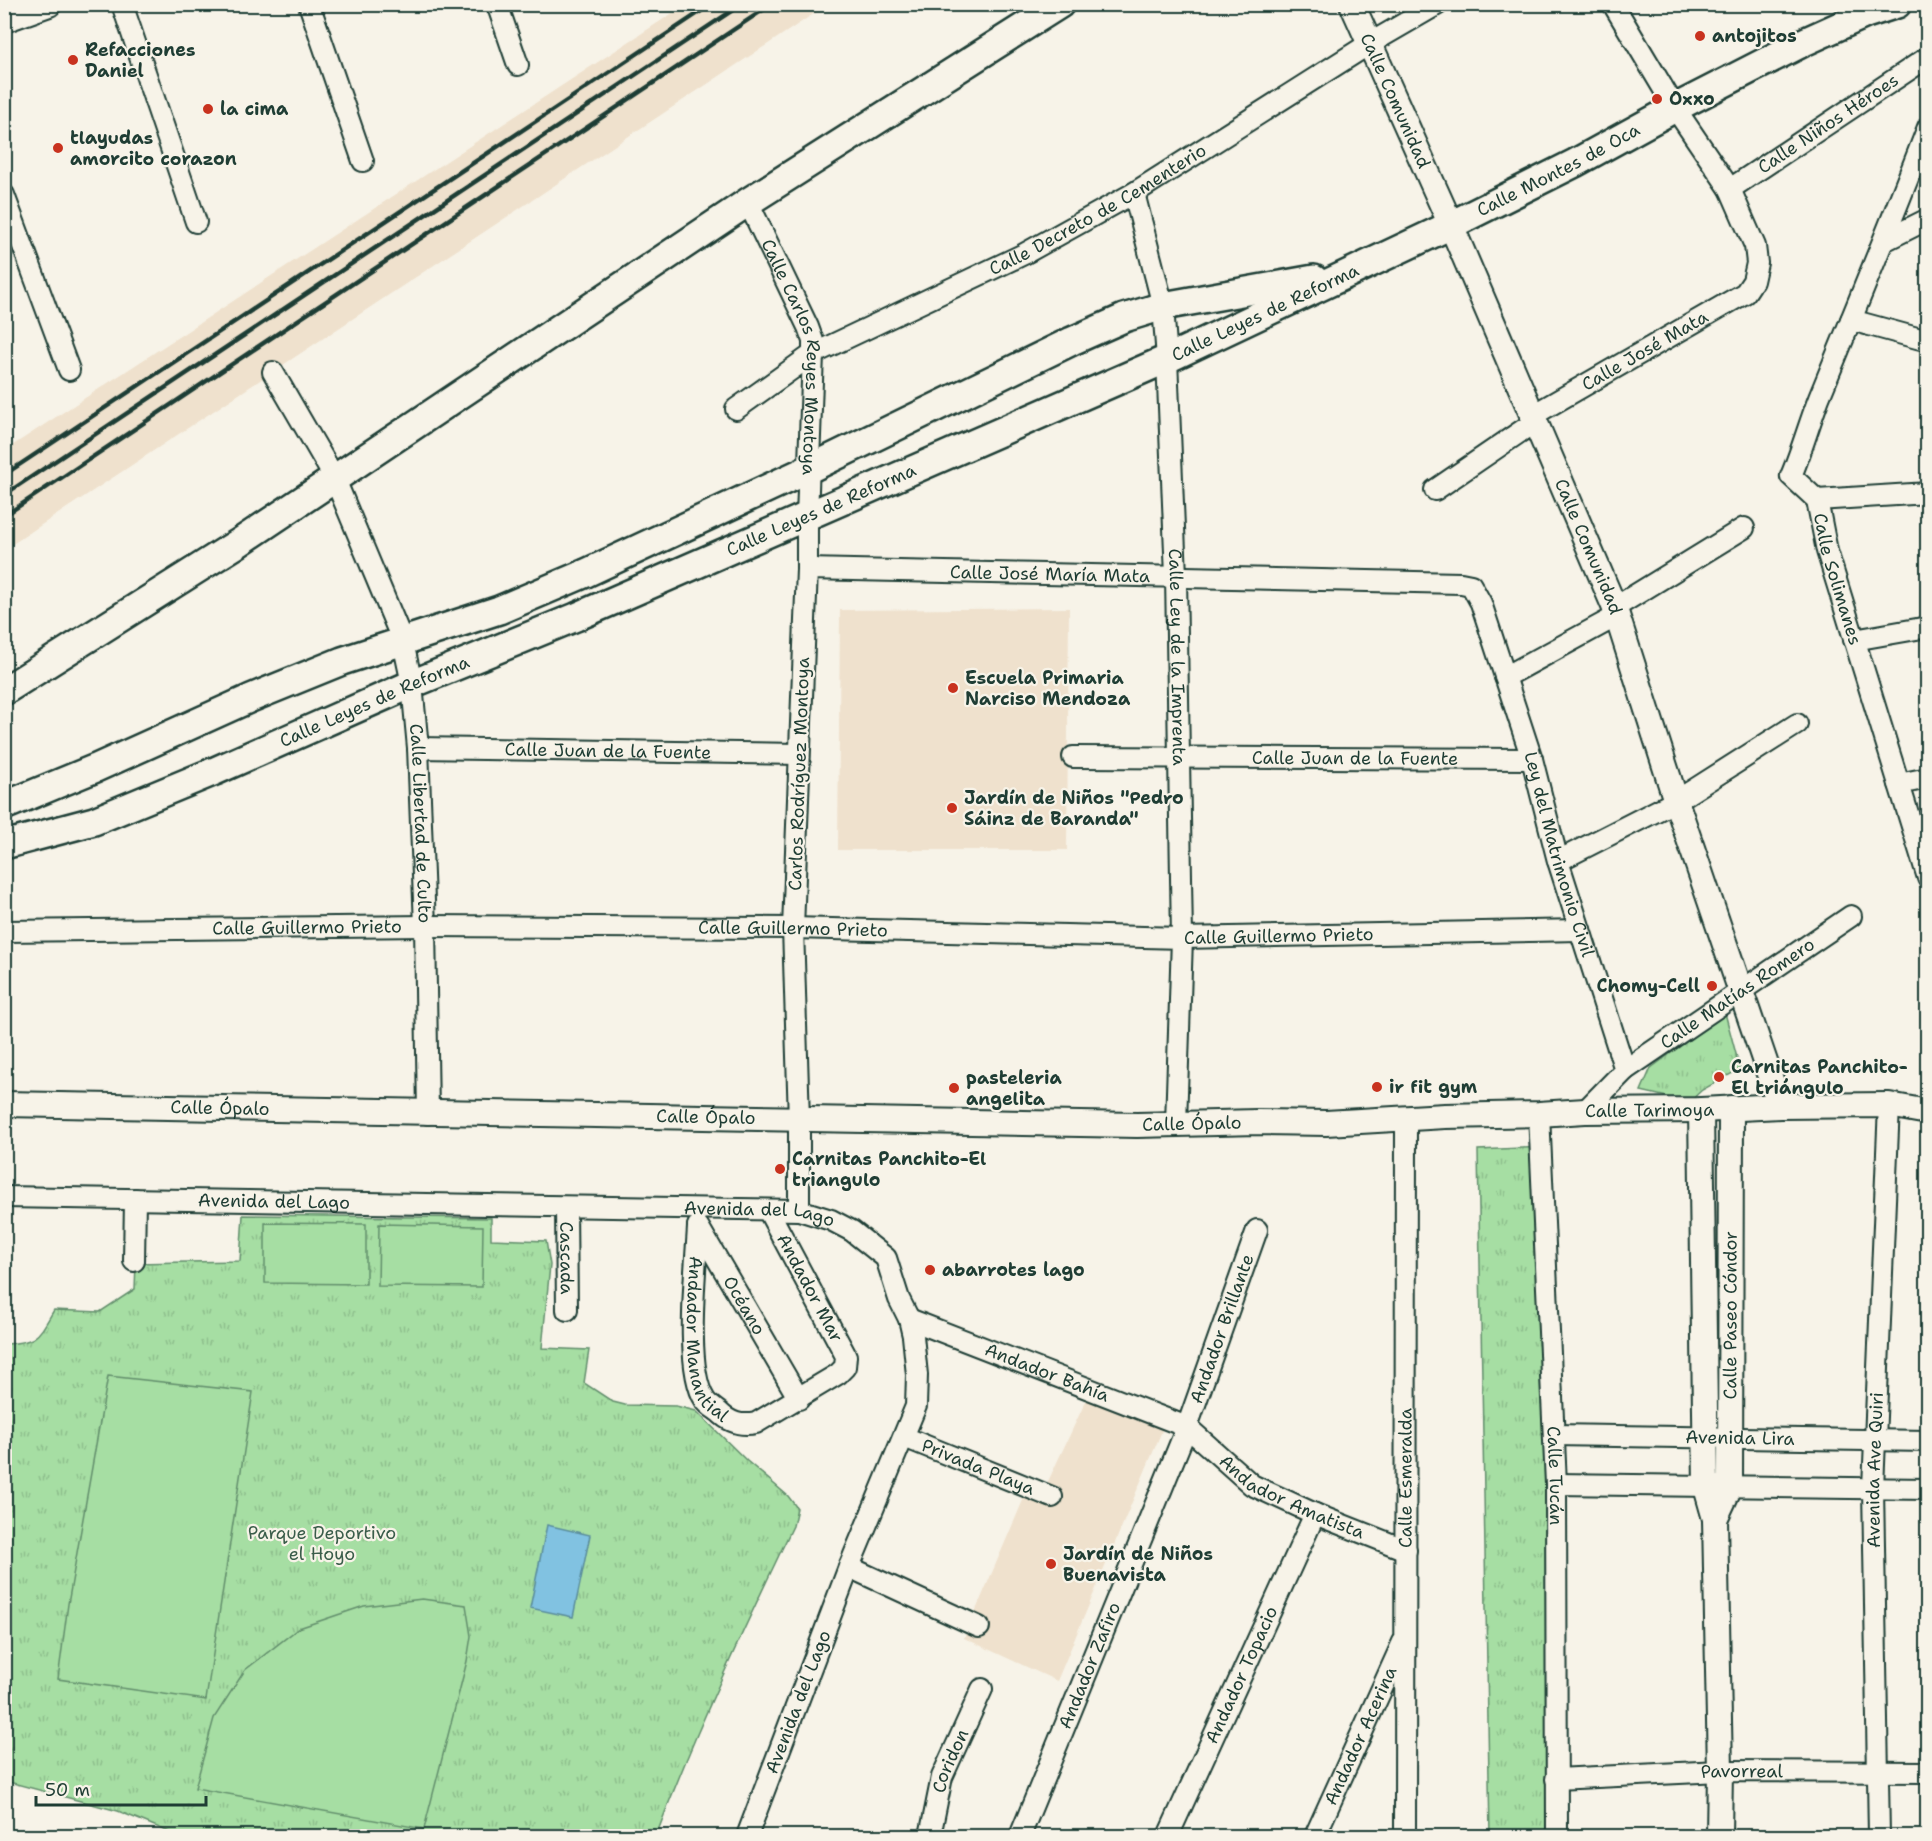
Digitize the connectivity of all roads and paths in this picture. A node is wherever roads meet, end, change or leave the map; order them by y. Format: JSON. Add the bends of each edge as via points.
{"nodes":[{"id":1,"x":49,"y":4,"type":"edge"},
{"id":2,"x":122,"y":4,"type":"edge"},
{"id":3,"x":309,"y":4,"type":"edge"},
{"id":4,"x":497,"y":4,"type":"edge"},
{"id":5,"x":1060,"y":4,"type":"edge"},
{"id":6,"x":1352,"y":4,"type":"edge"},
{"id":7,"x":1438,"y":4,"type":"edge"},
{"id":8,"x":1613,"y":4,"type":"edge"},
{"id":9,"x":1897,"y":4,"type":"edge"},
{"id":10,"x":4,"y":20,"type":"edge"},
{"id":11,"x":1369,"y":44,"type":"junction"},
{"id":12,"x":1928,"y":57,"type":"edge"},
{"id":13,"x":518,"y":64,"type":"dead end"},
{"id":14,"x":1675,"y":108,"type":"junction"},
{"id":15,"x":1928,"y":127,"type":"edge"},
{"id":16,"x":363,"y":161,"type":"dead end"},
{"id":17,"x":1730,"y":189,"type":"junction"},
{"id":18,"x":1134,"y":193,"type":"junction"},
{"id":19,"x":4,"y":195,"type":"edge"},
{"id":20,"x":748,"y":202,"type":"junction"},
{"id":21,"x":1928,"y":219,"type":"edge"},
{"id":22,"x":196,"y":222,"type":"dead end"},
{"id":23,"x":1451,"y":225,"type":"junction"},
{"id":24,"x":1884,"y":241,"type":"junction"},
{"id":25,"x":1351,"y":273,"type":"junction"},
{"id":26,"x":1163,"y":306,"type":"junction"},
{"id":27,"x":1851,"y":320,"type":"junction"},
{"id":28,"x":1928,"y":341,"type":"edge"},
{"id":29,"x":813,"y":354,"type":"junction"},
{"id":30,"x":1167,"y":359,"type":"junction"},
{"id":31,"x":69,"y":370,"type":"dead end"},
{"id":32,"x":273,"y":372,"type":"dead end"},
{"id":33,"x":736,"y":409,"type":"dead end"},
{"id":34,"x":1535,"y":418,"type":"junction"},
{"id":35,"x":809,"y":469,"type":"junction"},
{"id":36,"x":334,"y":477,"type":"junction"},
{"id":37,"x":1435,"y":490,"type":"dead end"},
{"id":38,"x":1928,"y":493,"type":"edge"},
{"id":39,"x":1817,"y":500,"type":"junction"},
{"id":40,"x":807,"y":517,"type":"junction"},
{"id":41,"x":1744,"y":528,"type":"dead end"},
{"id":42,"x":807,"y":569,"type":"junction"},
{"id":43,"x":1176,"y":576,"type":"junction"},
{"id":44,"x":1471,"y":585,"type":"joint"},
{"id":45,"x":1616,"y":612,"type":"junction"},
{"id":46,"x":1928,"y":627,"type":"edge"},
{"id":47,"x":1854,"y":640,"type":"junction"},
{"id":48,"x":403,"y":642,"type":"junction"},
{"id":49,"x":1505,"y":677,"type":"junction"},
{"id":50,"x":412,"y":684,"type":"junction"},
{"id":51,"x":4,"y":691,"type":"edge"},
{"id":52,"x":1797,"y":724,"type":"dead end"},
{"id":53,"x":418,"y":748,"type":"junction"},
{"id":54,"x":799,"y":754,"type":"junction"},
{"id":55,"x":1073,"y":757,"type":"dead end"},
{"id":56,"x":1178,"y":758,"type":"junction"},
{"id":57,"x":1532,"y":759,"type":"junction"},
{"id":58,"x":1928,"y":778,"type":"edge"},
{"id":59,"x":1899,"y":784,"type":"junction"},
{"id":60,"x":1676,"y":801,"type":"junction"},
{"id":61,"x":4,"y":806,"type":"edge"},
{"id":62,"x":4,"y":844,"type":"edge"},
{"id":63,"x":1558,"y":861,"type":"junction"},
{"id":64,"x":1928,"y":878,"type":"edge"},
{"id":65,"x":1851,"y":916,"type":"dead end"},
{"id":66,"x":425,"y":926,"type":"junction"},
{"id":67,"x":793,"y":928,"type":"junction"},
{"id":68,"x":1580,"y":930,"type":"junction"},
{"id":69,"x":4,"y":931,"type":"edge"},
{"id":70,"x":1182,"y":938,"type":"junction"},
{"id":71,"x":1740,"y":993,"type":"junction"},
{"id":72,"x":1625,"y":1070,"type":"junction"},
{"id":73,"x":4,"y":1104,"type":"edge"},
{"id":74,"x":1889,"y":1105,"type":"junction"},
{"id":75,"x":1780,"y":1106,"type":"junction"},
{"id":76,"x":1731,"y":1108,"type":"junction"},
{"id":77,"x":1701,"y":1110,"type":"junction"},
{"id":78,"x":1585,"y":1111,"type":"junction"},
{"id":79,"x":1928,"y":1112,"type":"edge"},
{"id":80,"x":428,"y":1114,"type":"junction"},
{"id":81,"x":1539,"y":1114,"type":"junction"},
{"id":82,"x":1406,"y":1118,"type":"junction"},
{"id":83,"x":799,"y":1120,"type":"junction"},
{"id":84,"x":1176,"y":1124,"type":"junction"},
{"id":85,"x":4,"y":1197,"type":"edge"},
{"id":86,"x":135,"y":1199,"type":"junction"},
{"id":87,"x":566,"y":1207,"type":"junction"},
{"id":88,"x":768,"y":1210,"type":"junction"},
{"id":89,"x":799,"y":1210,"type":"junction"},
{"id":90,"x":698,"y":1217,"type":"junction"},
{"id":91,"x":1257,"y":1230,"type":"dead end"},
{"id":92,"x":134,"y":1261,"type":"dead end"},
{"id":93,"x":567,"y":1310,"type":"dead end"},
{"id":94,"x":909,"y":1319,"type":"junction"},
{"id":95,"x":845,"y":1367,"type":"joint"},
{"id":96,"x":799,"y":1399,"type":"junction"},
{"id":97,"x":1186,"y":1427,"type":"junction"},
{"id":98,"x":1554,"y":1435,"type":"junction"},
{"id":99,"x":904,"y":1437,"type":"junction"},
{"id":100,"x":1706,"y":1438,"type":"junction"},
{"id":101,"x":1730,"y":1438,"type":"junction"},
{"id":102,"x":1875,"y":1440,"type":"junction"},
{"id":103,"x":1928,"y":1441,"type":"edge"},
{"id":104,"x":1556,"y":1484,"type":"junction"},
{"id":105,"x":1718,"y":1487,"type":"junction"},
{"id":106,"x":1873,"y":1488,"type":"junction"},
{"id":107,"x":1928,"y":1489,"type":"edge"},
{"id":108,"x":1052,"y":1497,"type":"dead end"},
{"id":109,"x":1315,"y":1514,"type":"junction"},
{"id":110,"x":1406,"y":1550,"type":"junction"},
{"id":111,"x":849,"y":1567,"type":"junction"},
{"id":112,"x":979,"y":1627,"type":"dead end"},
{"id":113,"x":1406,"y":1636,"type":"junction"},
{"id":114,"x":982,"y":1689,"type":"dead end"},
{"id":115,"x":1879,"y":1771,"type":"junction"},
{"id":116,"x":1720,"y":1772,"type":"junction"},
{"id":117,"x":1928,"y":1772,"type":"edge"},
{"id":118,"x":1556,"y":1779,"type":"junction"},
{"id":119,"x":1405,"y":1827,"type":"edge"},
{"id":120,"x":747,"y":1836,"type":"edge"},
{"id":121,"x":930,"y":1836,"type":"edge"},
{"id":122,"x":1020,"y":1836,"type":"edge"},
{"id":123,"x":1168,"y":1836,"type":"edge"},
{"id":124,"x":1315,"y":1836,"type":"edge"},
{"id":125,"x":1395,"y":1836,"type":"edge"},
{"id":126,"x":1557,"y":1836,"type":"edge"},
{"id":127,"x":1719,"y":1836,"type":"edge"},
{"id":128,"x":1879,"y":1836,"type":"edge"}],
"edges":[{"from":1,"to":10,"type":"street"},
{"from":2,"to":22,"type":"street"},
{"from":3,"to":16,"type":"street"},
{"from":4,"to":13,"type":"street"},
{"from":5,"to":20,"type":"main road"},
{"from":6,"to":11,"type":"street","name":"Calle Comunidad"},
{"from":7,"to":11,"type":"street","name":"Calle Decreto de Cementerio"},
{"from":8,"to":14,"type":"street"},
{"from":9,"to":14,"type":"main road","name":"Calle Montes de Oca","via":[[1814,37]]},
{"from":11,"to":18,"type":"street","name":"Calle Decreto de Cementerio"},
{"from":11,"to":23,"type":"street","name":"Calle Comunidad"},
{"from":12,"to":17,"type":"street","name":"Calle Niños Héroes"},
{"from":14,"to":17,"type":"street"},
{"from":14,"to":23,"type":"main road","name":"Calle Montes de Oca"},
{"from":15,"to":24,"type":"street","name":"Calle Solimanes"},
{"from":17,"to":34,"type":"street","name":"Calle José Mata","via":[[1755,246],[1753,281],[1745,293]]},
{"from":18,"to":26,"type":"street","name":"Calle Ley de la Imprenta"},
{"from":18,"to":29,"type":"street","name":"Calle Decreto de Cementerio","via":[[1024,254]]},
{"from":19,"to":31,"type":"street"},
{"from":20,"to":29,"type":"street","name":"Calle Carlos Reyes Montoya","via":[[808,327]]},
{"from":20,"to":36,"type":"main road"},
{"from":21,"to":24,"type":"street"},
{"from":23,"to":25,"type":"main road","name":"Calle Montes de Oca"},
{"from":23,"to":34,"type":"street","name":"Calle Comunidad"},
{"from":24,"to":27,"type":"street","name":"Calle Solimanes"},
{"from":25,"to":26,"type":"main road","name":"Calle Leyes de Reforma"},
{"from":25,"to":30,"type":"main road","name":"Calle Leyes de Reforma"},
{"from":26,"to":30,"type":"street","name":"Calle Ley de la Imprenta"},
{"from":26,"to":35,"type":"main road","name":"Calle Leyes de Reforma","via":[[1072,341]]},
{"from":27,"to":28,"type":"street"},
{"from":27,"to":39,"type":"street","name":"Calle Solimanes","via":[[1791,476]]},
{"from":29,"to":33,"type":"street","name":"Calle Decreto de Cementerio"},
{"from":29,"to":35,"type":"street","name":"Calle Carlos Reyes Montoya"},
{"from":30,"to":40,"type":"main road","name":"Calle Leyes de Reforma"},
{"from":30,"to":43,"type":"street","name":"Calle Ley de la Imprenta"},
{"from":32,"to":36,"type":"street","name":"Calle Libertad de Culto"},
{"from":34,"to":37,"type":"street"},
{"from":34,"to":45,"type":"street","name":"Calle Comunidad"},
{"from":35,"to":40,"type":"street","name":"Calle Carlos Reyes Montoya"},
{"from":35,"to":48,"type":"main road","name":"Calle Leyes de Reforma","via":[[586,573],[499,610]]},
{"from":36,"to":48,"type":"street","name":"Calle Libertad de Culto"},
{"from":36,"to":51,"type":"main road","via":[[240,542]]},
{"from":38,"to":39,"type":"street"},
{"from":39,"to":47,"type":"street","name":"Calle Solimanes","via":[[1827,551]]},
{"from":40,"to":42,"type":"street","name":"Carlos Rodríguez Montoya"},
{"from":40,"to":50,"type":"main road","name":"Calle Leyes de Reforma","via":[[576,618]]},
{"from":41,"to":45,"type":"street"},
{"from":42,"to":43,"type":"street","name":"Calle José María Mata"},
{"from":42,"to":54,"type":"street","name":"Carlos Rodríguez Montoya"},
{"from":43,"to":44,"type":"street","name":"Calle José María Mata"},
{"from":43,"to":56,"type":"street","name":"Calle Ley de la Imprenta"},
{"from":44,"to":49,"type":"street","name":"Ley del Matrimonio Civil","via":[[1481,603]]},
{"from":45,"to":49,"type":"street"},
{"from":45,"to":60,"type":"street","name":"Calle Comunidad"},
{"from":46,"to":47,"type":"street"},
{"from":47,"to":59,"type":"street","name":"Calle Solimanes"},
{"from":48,"to":50,"type":"street","name":"Calle Libertad de Culto"},
{"from":48,"to":61,"type":"main road","name":"Calle Leyes de Reforma","via":[[342,661],[251,698]]},
{"from":49,"to":57,"type":"street","name":"Ley del Matrimonio Civil"},
{"from":50,"to":53,"type":"street","name":"Calle Libertad de Culto"},
{"from":50,"to":62,"type":"main road","name":"Calle Leyes de Reforma","via":[[94,821]]},
{"from":52,"to":60,"type":"street"},
{"from":53,"to":54,"type":"street","name":"Calle Juan de la Fuente"},
{"from":53,"to":66,"type":"street","name":"Calle Libertad de Culto"},
{"from":54,"to":67,"type":"street","name":"Carlos Rodríguez Montoya"},
{"from":55,"to":56,"type":"street","name":"Calle Juan de la Fuente"},
{"from":56,"to":57,"type":"street","name":"Calle Juan de la Fuente"},
{"from":56,"to":70,"type":"street","name":"Calle Ley de la Imprenta"},
{"from":57,"to":63,"type":"street","name":"Ley del Matrimonio Civil"},
{"from":58,"to":59,"type":"street"},
{"from":59,"to":64,"type":"street","name":"Calle Solimanes"},
{"from":60,"to":63,"type":"street"},
{"from":60,"to":71,"type":"street","name":"Calle Comunidad"},
{"from":63,"to":68,"type":"street","name":"Ley del Matrimonio Civil"},
{"from":65,"to":71,"type":"street","name":"Calle Matías Romero"},
{"from":66,"to":67,"type":"street","name":"Calle Guillermo Prieto"},
{"from":66,"to":69,"type":"street","name":"Calle Guillermo Prieto"},
{"from":66,"to":80,"type":"street","name":"Calle Libertad de Culto"},
{"from":67,"to":70,"type":"street","name":"Calle Guillermo Prieto"},
{"from":67,"to":83,"type":"street","name":"Carlos Rodríguez Montoya"},
{"from":68,"to":70,"type":"street","name":"Calle Guillermo Prieto"},
{"from":68,"to":72,"type":"street","name":"Ley del Matrimonio Civil"},
{"from":70,"to":84,"type":"street","name":"Calle Ley de la Imprenta"},
{"from":71,"to":72,"type":"street","name":"Calle Matías Romero"},
{"from":71,"to":75,"type":"street","name":"Calle Comunidad"},
{"from":72,"to":78,"type":"street"},
{"from":73,"to":80,"type":"street","name":"Calle Ópalo"},
{"from":74,"to":75,"type":"street","name":"Calle Tarimoya"},
{"from":74,"to":79,"type":"street","name":"Calle Tarimoya"},
{"from":74,"to":102,"type":"street","name":"Avenida Ave Quiri"},
{"from":75,"to":76,"type":"street","name":"Calle Tarimoya"},
{"from":76,"to":77,"type":"street","name":"Calle Tarimoya"},
{"from":76,"to":101,"type":"street","name":"Calle Paseo Cóndor"},
{"from":77,"to":78,"type":"street","name":"Calle Tarimoya"},
{"from":77,"to":100,"type":"street","name":"Calle Paseo Cóndor"},
{"from":78,"to":81,"type":"street","name":"Calle Tarimoya"},
{"from":80,"to":83,"type":"street","name":"Calle Ópalo"},
{"from":81,"to":82,"type":"street","name":"Calle Tarimoya"},
{"from":81,"to":98,"type":"street","name":"Calle Tucán"},
{"from":82,"to":84,"type":"street","name":"Calle Ópalo"},
{"from":82,"to":110,"type":"street","name":"Calle Esmeralda"},
{"from":83,"to":84,"type":"street","name":"Calle Ópalo"},
{"from":83,"to":89,"type":"street","name":"Carlos Rodríguez Montoya"},
{"from":85,"to":86,"type":"street","name":"Avenida del Lago"},
{"from":86,"to":87,"type":"street","name":"Avenida del Lago"},
{"from":86,"to":92,"type":"street"},
{"from":87,"to":90,"type":"street","name":"Avenida del Lago"},
{"from":87,"to":93,"type":"street","name":"Cascada"},
{"from":88,"to":89,"type":"street","name":"Avenida del Lago"},
{"from":88,"to":90,"type":"street","name":"Avenida del Lago"},
{"from":88,"to":95,"type":"street","name":"Andador Mar","via":[[846,1356]]},
{"from":89,"to":94,"type":"street","name":"Avenida del Lago","via":[[852,1231],[886,1258],[898,1299]]},
{"from":90,"to":96,"type":"street","name":"Océano"},
{"from":90,"to":96,"type":"street","name":"Andador Manantial","via":[[694,1373],[705,1400],[727,1419],[744,1426]]},
{"from":91,"to":97,"type":"street","name":"Andador Brillante"},
{"from":94,"to":97,"type":"street","name":"Andador Bahía"},
{"from":94,"to":99,"type":"street","name":"Avenida del Lago","via":[[917,1375],[915,1406]]},
{"from":95,"to":96,"type":"street","name":"Andador Manantial"},
{"from":97,"to":109,"type":"street","name":"Andador Amatista","via":[[1252,1485]]},
{"from":97,"to":122,"type":"street","name":"Andador Zafiro"},
{"from":98,"to":100,"type":"street","name":"Avenida Lira"},
{"from":98,"to":104,"type":"street","name":"Calle Tucán"},
{"from":99,"to":108,"type":"street","name":"Privada Playa"},
{"from":99,"to":111,"type":"street","name":"Avenida del Lago"},
{"from":100,"to":101,"type":"street","name":"Avenida Lira"},
{"from":100,"to":105,"type":"street","name":"Calle Paseo Cóndor"},
{"from":101,"to":102,"type":"street","name":"Avenida Lira"},
{"from":101,"to":105,"type":"street","name":"Calle Paseo Cóndor"},
{"from":102,"to":103,"type":"street","name":"Avenida Lira"},
{"from":102,"to":106,"type":"street","name":"Avenida Ave Quiri"},
{"from":104,"to":105,"type":"street"},
{"from":104,"to":118,"type":"street","name":"Calle Tucán"},
{"from":105,"to":106,"type":"street"},
{"from":105,"to":116,"type":"street","name":"Calle Paseo Cóndor","via":[[1715,1519]]},
{"from":106,"to":107,"type":"street"},
{"from":106,"to":115,"type":"street","name":"Avenida Ave Quiri"},
{"from":109,"to":110,"type":"street","name":"Andador Amatista"},
{"from":109,"to":123,"type":"street","name":"Andador Topacio"},
{"from":110,"to":113,"type":"street","name":"Calle Esmeralda"},
{"from":111,"to":112,"type":"street"},
{"from":111,"to":120,"type":"street","name":"Avenida del Lago"},
{"from":113,"to":119,"type":"street","name":"Calle Esmeralda"},
{"from":113,"to":124,"type":"street","name":"Andador Acerina"},
{"from":114,"to":121,"type":"street","name":"Coridon","via":[[942,1777]]},
{"from":115,"to":116,"type":"street","name":"Pavorreal"},
{"from":115,"to":117,"type":"street","name":"Pavorreal"},
{"from":115,"to":128,"type":"street","name":"Avenida Ave Quiri"},
{"from":116,"to":118,"type":"street","name":"Pavorreal"},
{"from":116,"to":127,"type":"street","name":"Calle Paseo Cóndor"},
{"from":118,"to":126,"type":"street","name":"Calle Tucán"},
{"from":119,"to":125,"type":"street"}]}
